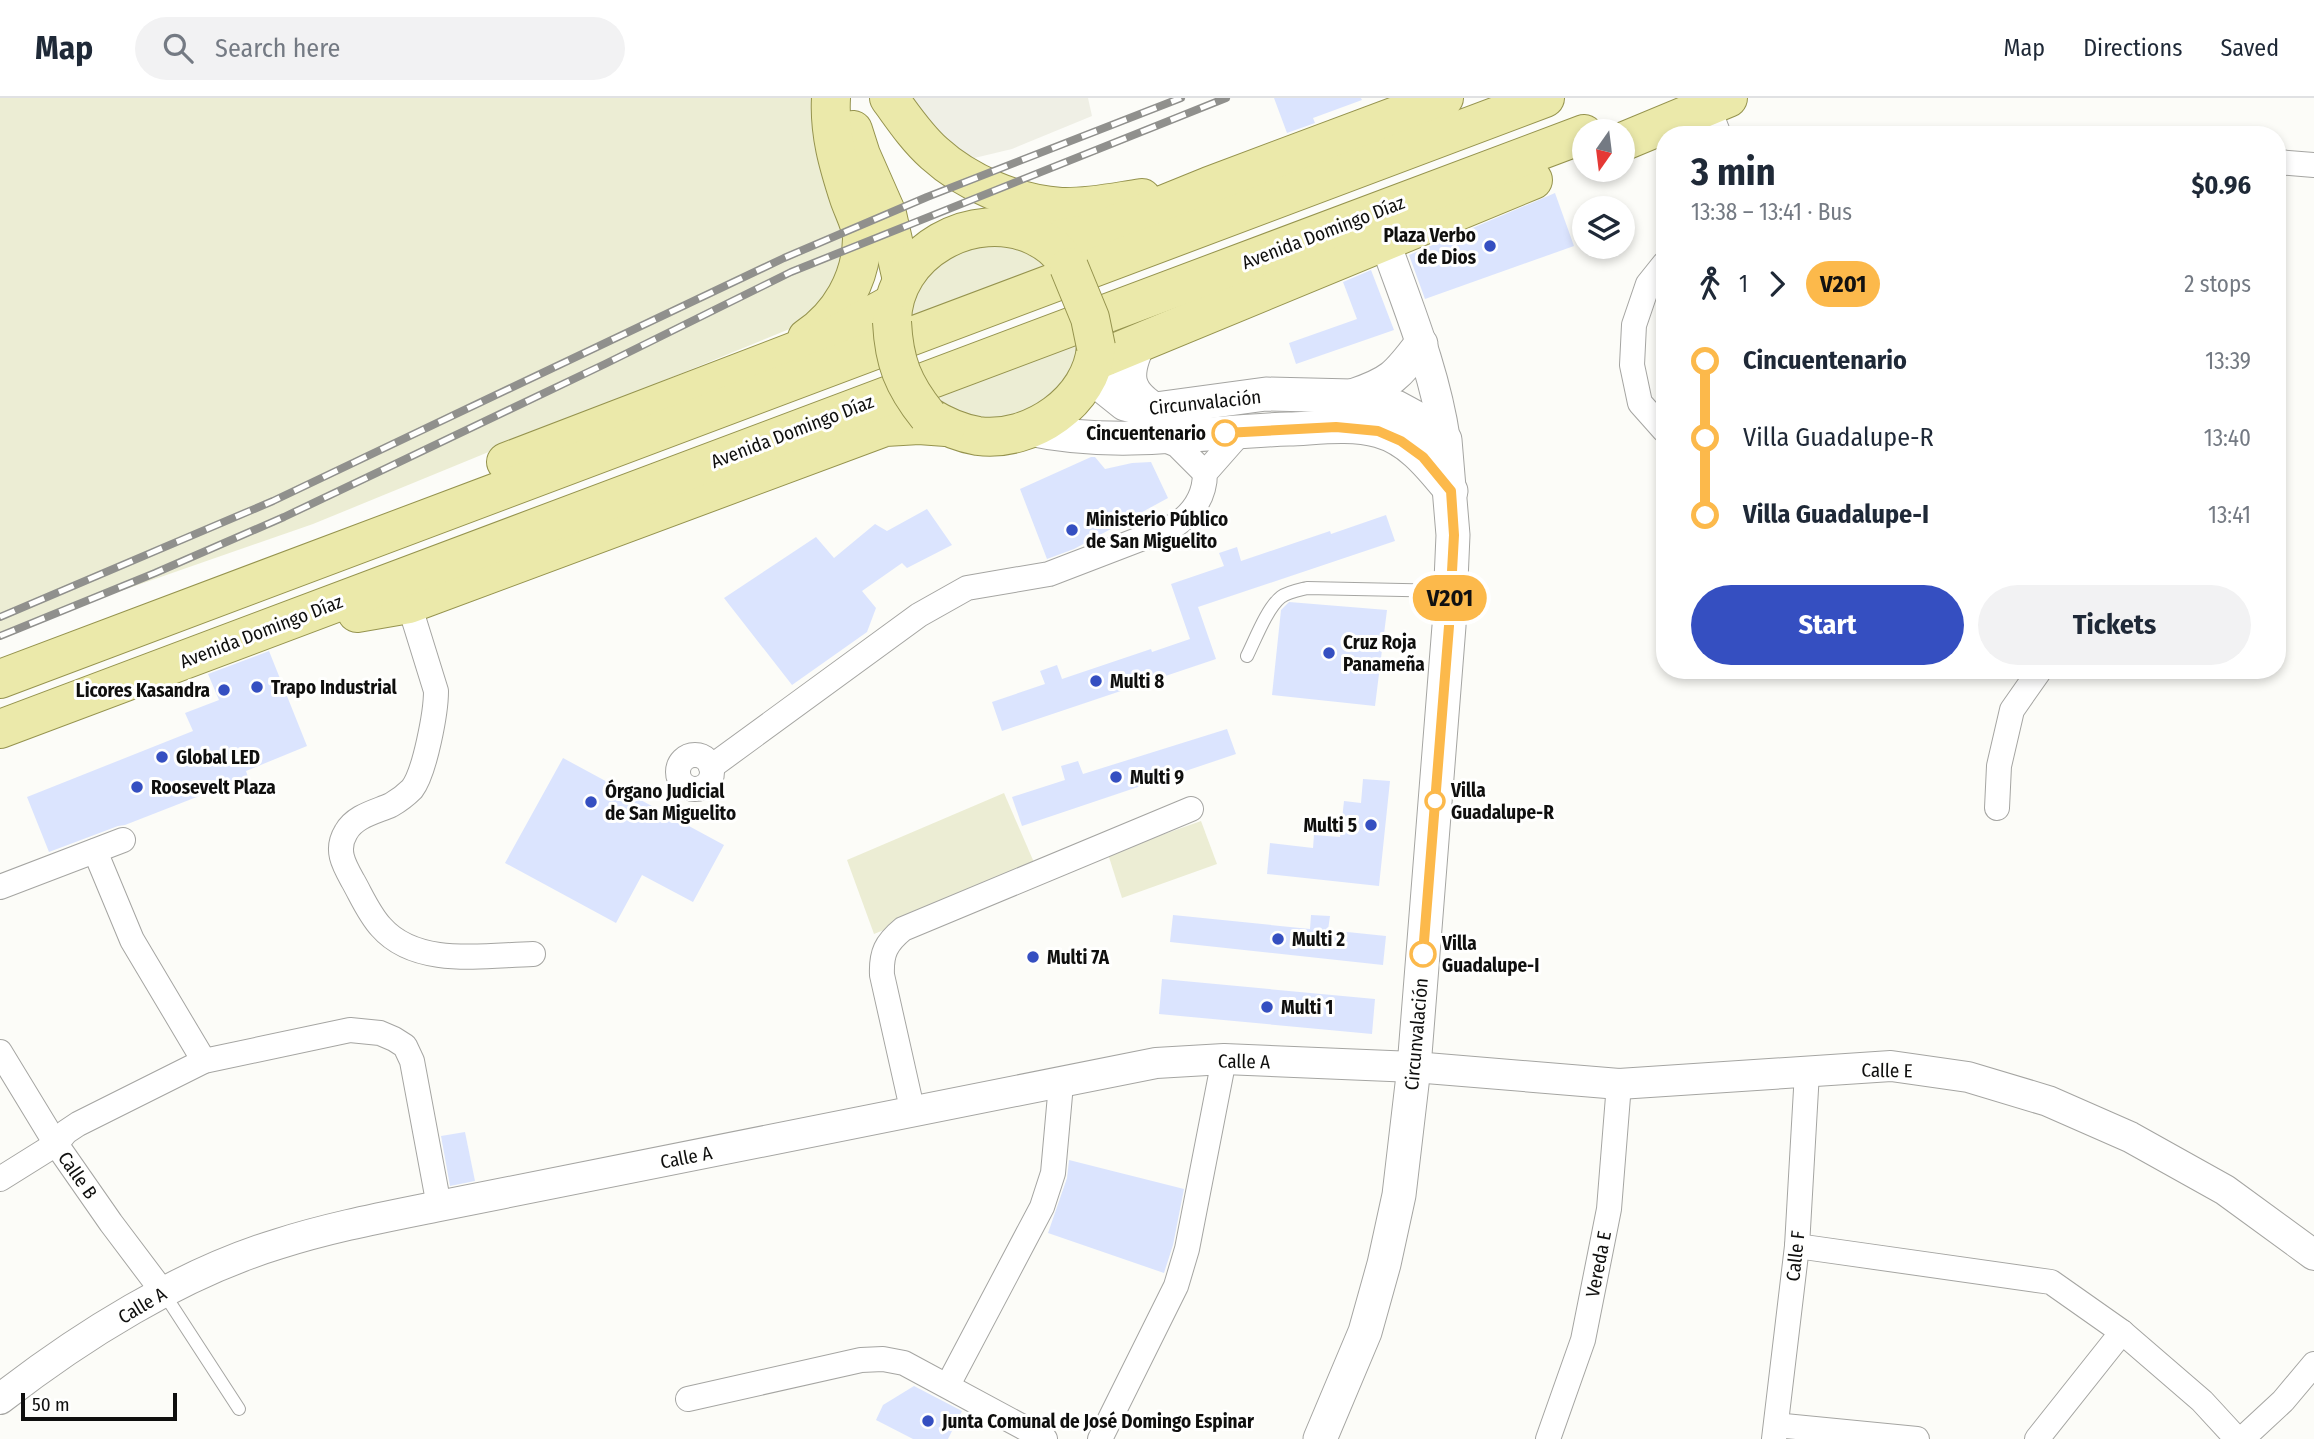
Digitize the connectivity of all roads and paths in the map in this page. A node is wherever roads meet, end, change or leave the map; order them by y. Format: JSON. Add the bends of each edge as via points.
{"nodes":[{"id":1,"x":831,"y":98,"type":"edge"},
{"id":2,"x":845,"y":98,"type":"edge"},
{"id":3,"x":865,"y":98,"type":"edge"},
{"id":4,"x":890,"y":98,"type":"edge"},
{"id":5,"x":1444,"y":98,"type":"edge"},
{"id":6,"x":1545,"y":98,"type":"edge"},
{"id":7,"x":1709,"y":109,"type":"edge"},
{"id":8,"x":1635,"y":123,"type":"edge"},
{"id":9,"x":1664,"y":126,"type":"edge"},
{"id":10,"x":1656,"y":129,"type":"edge"},
{"id":11,"x":1635,"y":137,"type":"edge"},
{"id":12,"x":1572,"y":139,"type":"edge"},
{"id":13,"x":2286,"y":163,"type":"edge"},
{"id":14,"x":1572,"y":164,"type":"edge"},
{"id":15,"x":2314,"y":165,"type":"edge"},
{"id":16,"x":1209,"y":186,"type":"junction"},
{"id":17,"x":1001,"y":226,"type":"junction"},
{"id":18,"x":1385,"y":242,"type":"junction"},
{"id":19,"x":1057,"y":254,"type":"junction"},
{"id":20,"x":1656,"y":274,"type":"edge"},
{"id":21,"x":896,"y":302,"type":"junction"},
{"id":22,"x":1139,"y":343,"type":"junction"},
{"id":23,"x":1422,"y":344,"type":"junction"},
{"id":24,"x":778,"y":356,"type":"junction"},
{"id":25,"x":1094,"y":361,"type":"junction"},
{"id":26,"x":1352,"y":396,"type":"junction"},
{"id":27,"x":1656,"y":421,"type":"edge"},
{"id":28,"x":937,"y":422,"type":"junction"},
{"id":29,"x":1159,"y":424,"type":"junction"},
{"id":30,"x":1029,"y":429,"type":"junction"},
{"id":31,"x":1242,"y":432,"type":"junction"},
{"id":32,"x":1444,"y":440,"type":"junction"},
{"id":33,"x":1205,"y":473,"type":"junction"},
{"id":34,"x":1451,"y":491,"type":"junction"},
{"id":35,"x":1451,"y":591,"type":"junction"},
{"id":36,"x":409,"y":604,"type":"junction"},
{"id":37,"x":145,"y":626,"type":"junction"},
{"id":38,"x":266,"y":629,"type":"junction"},
{"id":39,"x":1247,"y":656,"type":"dead end"},
{"id":40,"x":0,"y":679,"type":"edge"},
{"id":41,"x":2036,"y":679,"type":"edge"},
{"id":42,"x":0,"y":729,"type":"edge"},
{"id":43,"x":711,"y":767,"type":"dead end"},
{"id":44,"x":1997,"y":808,"type":"dead end"},
{"id":45,"x":1191,"y":809,"type":"dead end"},
{"id":46,"x":123,"y":840,"type":"dead end"},
{"id":47,"x":95,"y":851,"type":"junction"},
{"id":48,"x":0,"y":887,"type":"edge"},
{"id":49,"x":533,"y":954,"type":"dead end"},
{"id":50,"x":0,"y":1052,"type":"edge"},
{"id":51,"x":1224,"y":1059,"type":"junction"},
{"id":52,"x":204,"y":1061,"type":"junction"},
{"id":53,"x":1414,"y":1067,"type":"junction"},
{"id":54,"x":1807,"y":1073,"type":"junction"},
{"id":55,"x":1061,"y":1084,"type":"junction"},
{"id":56,"x":1619,"y":1084,"type":"junction"},
{"id":57,"x":913,"y":1113,"type":"junction"},
{"id":58,"x":56,"y":1144,"type":"junction"},
{"id":59,"x":0,"y":1179,"type":"edge"},
{"id":60,"x":439,"y":1206,"type":"junction"},
{"id":61,"x":1797,"y":1246,"type":"junction"},
{"id":62,"x":2314,"y":1255,"type":"edge"},
{"id":63,"x":163,"y":1292,"type":"junction"},
{"id":64,"x":2122,"y":1332,"type":"junction"},
{"id":65,"x":2314,"y":1364,"type":"edge"},
{"id":66,"x":948,"y":1385,"type":"junction"},
{"id":67,"x":0,"y":1399,"type":"edge"},
{"id":68,"x":688,"y":1399,"type":"dead end"},
{"id":69,"x":239,"y":1409,"type":"dead end"},
{"id":70,"x":1775,"y":1432,"type":"edge"},
{"id":71,"x":1045,"y":1439,"type":"edge"},
{"id":72,"x":1100,"y":1439,"type":"edge"},
{"id":73,"x":1321,"y":1439,"type":"edge"},
{"id":74,"x":1548,"y":1439,"type":"edge"},
{"id":75,"x":1917,"y":1439,"type":"edge"},
{"id":76,"x":2037,"y":1439,"type":"edge"},
{"id":77,"x":2240,"y":1439,"type":"edge"}],
"edges":[{"from":1,"to":24,"type":"main road","via":[[835,154],[862,237],[856,275],[841,307],[818,331]]},
{"from":2,"to":21,"type":"main road","via":[[861,155],[887,215]]},
{"from":3,"to":17,"type":"main road","via":[[883,136],[910,163],[937,186]]},
{"from":4,"to":16,"type":"main road","via":[[934,153],[995,191],[1028,202],[1096,205]]},
{"from":5,"to":16,"type":"main road"},
{"from":6,"to":37,"type":"main road"},
{"from":7,"to":8,"type":"main road"},
{"from":7,"to":9,"type":"main road"},
{"from":10,"to":11,"type":"main road"},
{"from":12,"to":38,"type":"main road","name":"Avenida Domingo Díaz"},
{"from":13,"to":15,"type":"street"},
{"from":14,"to":18,"type":"main road"},
{"from":16,"to":19,"type":"main road","via":[[1093,233]]},
{"from":17,"to":19,"type":"main road","via":[[1020,229]]},
{"from":17,"to":21,"type":"main road","via":[[972,229],[944,239],[920,257]]},
{"from":18,"to":22,"type":"main road"},
{"from":18,"to":23,"type":"street","name":"Circunvalación"},
{"from":19,"to":25,"type":"main road","bridge":true,"via":[[1090,317]]},
{"from":20,"to":27,"type":"street","via":[[1634,326],[1632,365],[1640,403]]},
{"from":21,"to":24,"type":"main road","via":[[832,337]]},
{"from":21,"to":28,"type":"main road","bridge":true,"via":[[894,348],[900,373],[912,396]]},
{"from":22,"to":25,"type":"main road"},
{"from":22,"to":29,"type":"main road","via":[[1130,366],[1132,387]]},
{"from":23,"to":26,"type":"main road","via":[[1399,374],[1380,387]]},
{"from":23,"to":32,"type":"street","name":"Circunvalación","via":[[1440,403]]},
{"from":24,"to":37,"type":"main road","via":[[255,565]]},
{"from":25,"to":29,"type":"main road","name":"Circunvalación","via":[[1125,404]]},
{"from":25,"to":30,"type":"main road","via":[[1068,404]]},
{"from":26,"to":29,"type":"main road","name":"Circunvalación","via":[[1266,394]]},
{"from":26,"to":32,"type":"main road","name":"Circunvalación","via":[[1396,407]]},
{"from":28,"to":30,"type":"main road","via":[[979,436],[1005,436]]},
{"from":28,"to":36,"type":"main road","via":[[886,427]]},
{"from":29,"to":30,"type":"main road","name":"Circunvalación","via":[[1060,436]]},
{"from":29,"to":31,"type":"main road","name":"Circunvalación"},
{"from":29,"to":33,"type":"street"},
{"from":31,"to":33,"type":"street"},
{"from":31,"to":34,"type":"main road","name":"Circunvalación","via":[[1336,427],[1378,431],[1423,457]]},
{"from":32,"to":34,"type":"main road","name":"Circunvalación"},
{"from":33,"to":43,"type":"street","via":[[1197,503],[1174,527],[1049,574],[967,587],[919,615]]},
{"from":34,"to":35,"type":"main road","name":"Circunvalación"},
{"from":35,"to":39,"type":"lane","via":[[1307,588],[1292,592],[1273,607]]},
{"from":35,"to":53,"type":"main road","name":"Circunvalación"},
{"from":36,"to":38,"type":"main road"},
{"from":36,"to":49,"type":"street","via":[[436,691],[422,765],[404,797],[353,824],[343,839],[341,858],[374,919],[410,947],[439,956]]},
{"from":37,"to":40,"type":"main road"},
{"from":38,"to":42,"type":"main road","name":"Avenida Domingo Díaz"},
{"from":41,"to":44,"type":"street","via":[[2011,710],[1999,766]]},
{"from":45,"to":57,"type":"street","via":[[903,929],[887,943],[881,958],[882,975]]},
{"from":46,"to":47,"type":"street"},
{"from":47,"to":48,"type":"street"},
{"from":47,"to":52,"type":"street","via":[[132,940]]},
{"from":50,"to":58,"type":"street","name":"Calle B"},
{"from":51,"to":53,"type":"street","name":"Calle A"},
{"from":51,"to":55,"type":"street","name":"Calle A","via":[[1156,1063]]},
{"from":51,"to":72,"type":"street","via":[[1176,1286]]},
{"from":52,"to":58,"type":"street","via":[[79,1124]]},
{"from":52,"to":60,"type":"street","via":[[350,1030],[394,1039],[405,1046],[412,1061]]},
{"from":53,"to":56,"type":"street","name":"Calle E"},
{"from":53,"to":73,"type":"main road","name":"Circunvalación","via":[[1399,1195],[1384,1264],[1365,1332]]},
{"from":54,"to":56,"type":"street","name":"Calle E"},
{"from":54,"to":61,"type":"street","name":"Calle F"},
{"from":54,"to":62,"type":"street","name":"Calle E","via":[[1891,1066],[1968,1077],[2048,1101],[2130,1137],[2225,1191]]},
{"from":55,"to":57,"type":"street","name":"Calle A"},
{"from":55,"to":66,"type":"street","via":[[1053,1172],[1042,1206]]},
{"from":56,"to":74,"type":"street","name":"Vereda E","via":[[1609,1209],[1584,1340]]},
{"from":57,"to":60,"type":"street","name":"Calle A"},
{"from":58,"to":59,"type":"street"},
{"from":58,"to":63,"type":"street","name":"Calle B"},
{"from":60,"to":63,"type":"street","name":"Calle A","via":[[278,1244]]},
{"from":61,"to":64,"type":"street","via":[[2051,1282]]},
{"from":61,"to":70,"type":"street","name":"Calle F"},
{"from":63,"to":67,"type":"street","name":"Calle A","via":[[30,1375]]},
{"from":63,"to":69,"type":"lane"},
{"from":64,"to":76,"type":"street"},
{"from":64,"to":77,"type":"street"},
{"from":65,"to":77,"type":"street","via":[[2283,1401]]},
{"from":66,"to":68,"type":"street","via":[[904,1363],[861,1360]]},
{"from":66,"to":71,"type":"street"},
{"from":70,"to":75,"type":"street"}]}
